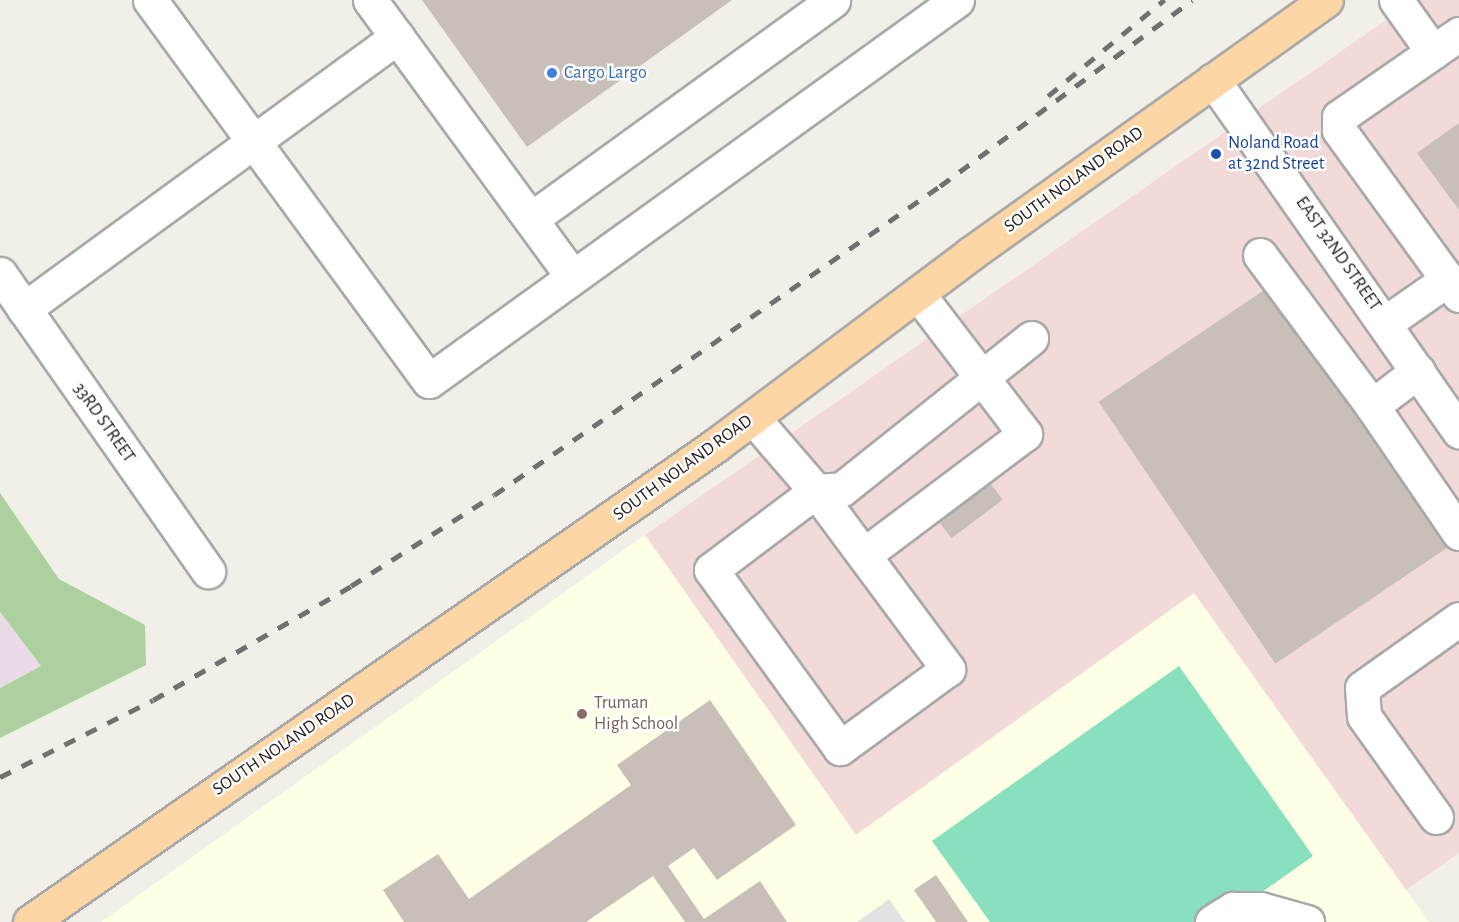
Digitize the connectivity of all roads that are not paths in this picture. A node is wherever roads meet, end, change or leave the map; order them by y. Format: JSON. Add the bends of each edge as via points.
{"nodes":[{"id":1,"x":150,"y":0,"type":"edge"},
{"id":2,"x":370,"y":0,"type":"edge"},
{"id":3,"x":833,"y":0,"type":"edge"},
{"id":4,"x":957,"y":0,"type":"edge"},
{"id":5,"x":1326,"y":0,"type":"edge"},
{"id":6,"x":1396,"y":0,"type":"edge"},
{"id":7,"x":1459,"y":34,"type":"edge"},
{"id":8,"x":398,"y":37,"type":"junction"},
{"id":9,"x":1432,"y":52,"type":"junction"},
{"id":10,"x":1213,"y":80,"type":"junction"},
{"id":11,"x":252,"y":142,"type":"junction"},
{"id":12,"x":531,"y":219,"type":"junction"},
{"id":13,"x":1260,"y":255,"type":"dead end"},
{"id":14,"x":0,"y":274,"type":"edge"},
{"id":15,"x":573,"y":277,"type":"junction"},
{"id":16,"x":1453,"y":287,"type":"edge"},
{"id":17,"x":918,"y":294,"type":"junction"},
{"id":18,"x":24,"y":309,"type":"junction"},
{"id":19,"x":1385,"y":323,"type":"junction"},
{"id":20,"x":1031,"y":338,"type":"dead end"},
{"id":21,"x":1418,"y":371,"type":"junction"},
{"id":22,"x":981,"y":378,"type":"junction"},
{"id":23,"x":1372,"y":406,"type":"junction"},
{"id":24,"x":753,"y":418,"type":"junction"},
{"id":25,"x":1459,"y":431,"type":"edge"},
{"id":26,"x":816,"y":491,"type":"junction"},
{"id":27,"x":1459,"y":533,"type":"edge"},
{"id":28,"x":865,"y":554,"type":"junction"},
{"id":29,"x":208,"y":571,"type":"dead end"},
{"id":30,"x":1459,"y":619,"type":"edge"},
{"id":31,"x":1436,"y":817,"type":"dead end"},
{"id":32,"x":30,"y":922,"type":"edge"},
{"id":33,"x":1212,"y":922,"type":"edge"},
{"id":34,"x":1307,"y":922,"type":"edge"}],
"edges":[{"from":1,"to":11,"type":"street"},
{"from":2,"to":8,"type":"street"},
{"from":3,"to":12,"type":"street"},
{"from":4,"to":15,"type":"street"},
{"from":5,"to":10,"type":"main road","name":"SOUTH NOLAND ROAD"},
{"from":6,"to":9,"type":"street"},
{"from":7,"to":9,"type":"street"},
{"from":8,"to":11,"type":"street"},
{"from":8,"to":12,"type":"street"},
{"from":9,"to":16,"type":"street","via":[[1339,117],[1339,130]]},
{"from":10,"to":17,"type":"main road","name":"SOUTH NOLAND ROAD"},
{"from":10,"to":19,"type":"street","name":"EAST 32ND STREET"},
{"from":11,"to":15,"type":"street","via":[[429,381]]},
{"from":11,"to":18,"type":"street"},
{"from":12,"to":15,"type":"street"},
{"from":13,"to":23,"type":"street"},
{"from":14,"to":18,"type":"street","name":"33RD STREET"},
{"from":16,"to":19,"type":"street"},
{"from":17,"to":22,"type":"street"},
{"from":17,"to":24,"type":"main road","name":"SOUTH NOLAND ROAD"},
{"from":18,"to":29,"type":"street","name":"33RD STREET"},
{"from":19,"to":21,"type":"street","name":"EAST 32ND STREET"},
{"from":20,"to":22,"type":"street"},
{"from":21,"to":23,"type":"street"},
{"from":21,"to":25,"type":"street","name":"EAST 32ND STREET"},
{"from":22,"to":26,"type":"street","via":[[842,489]]},
{"from":22,"to":28,"type":"street","via":[[1025,434]]},
{"from":23,"to":27,"type":"street"},
{"from":24,"to":26,"type":"street"},
{"from":24,"to":32,"type":"main road","name":"SOUTH NOLAND ROAD"},
{"from":26,"to":28,"type":"street"},
{"from":26,"to":28,"type":"street","via":[[711,570],[840,748],[948,669]]},
{"from":30,"to":31,"type":"street","via":[[1362,688],[1364,716]]},
{"from":33,"to":34,"type":"street","via":[[1233,909]]}]}
